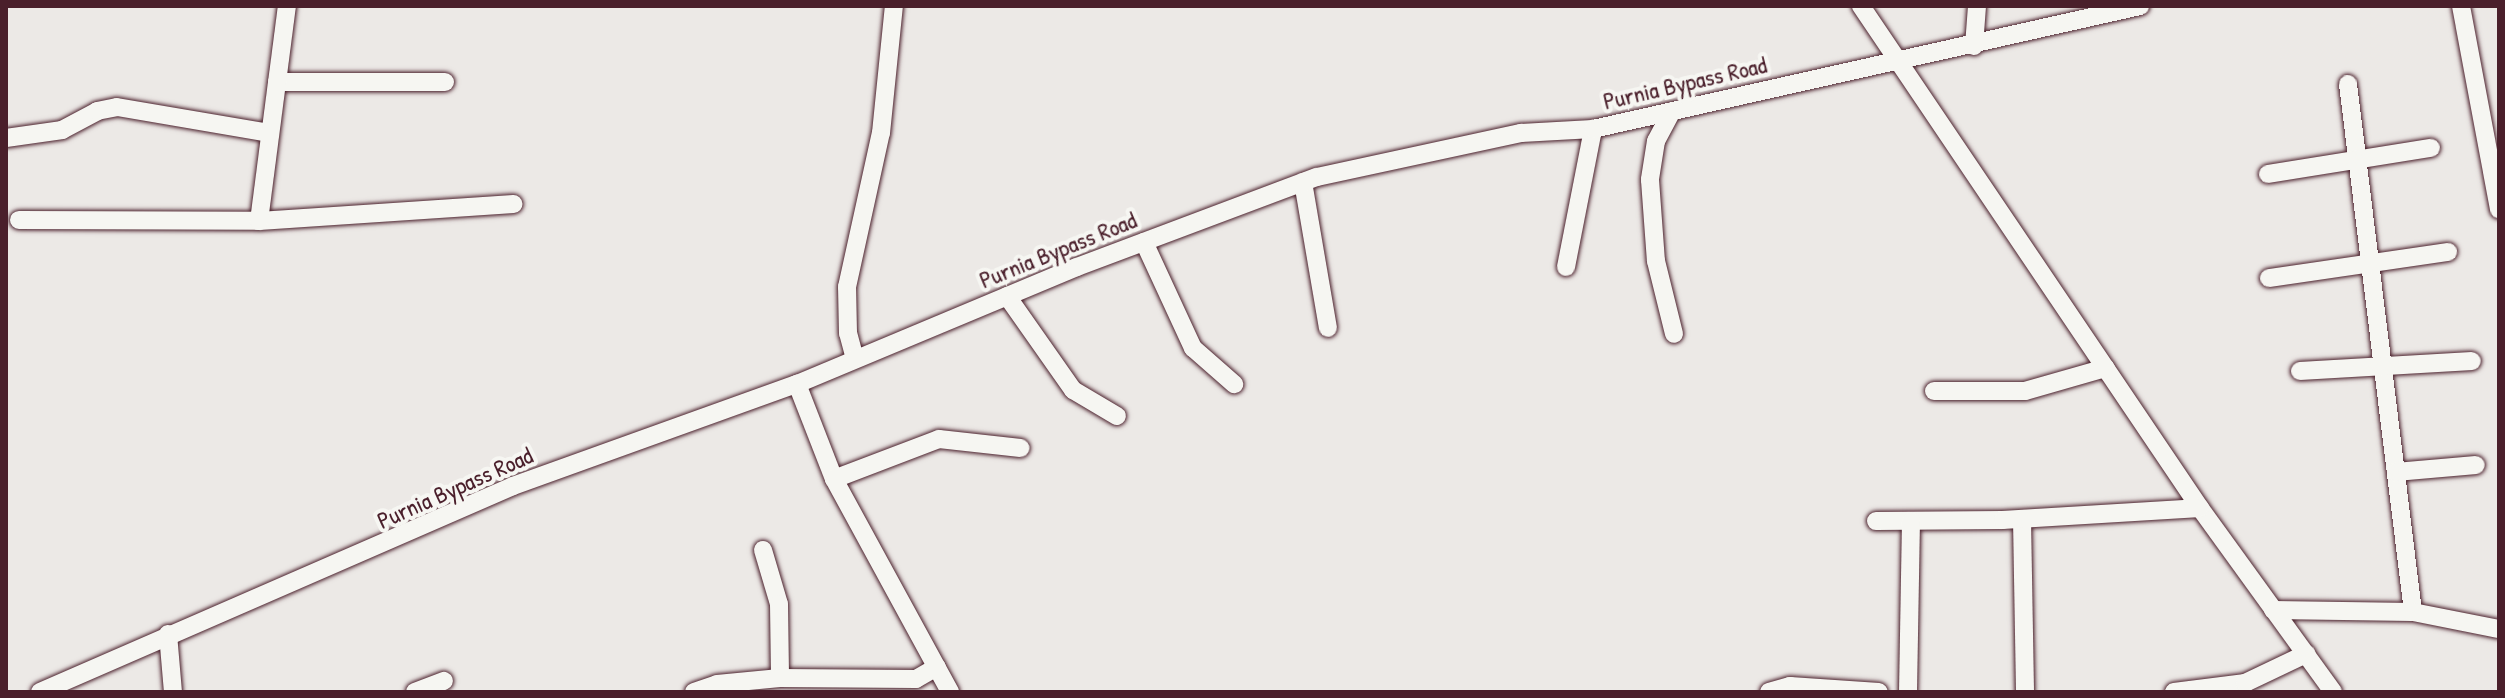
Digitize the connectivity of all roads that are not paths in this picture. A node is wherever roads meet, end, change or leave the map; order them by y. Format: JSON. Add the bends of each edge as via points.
{"nodes":[{"id":1,"x":287,"y":6,"type":"edge"},
{"id":2,"x":894,"y":6,"type":"edge"},
{"id":3,"x":1861,"y":6,"type":"edge"},
{"id":4,"x":1977,"y":6,"type":"edge"},
{"id":5,"x":2140,"y":6,"type":"edge"},
{"id":6,"x":2461,"y":6,"type":"edge"},
{"id":7,"x":1974,"y":46,"type":"junction"},
{"id":8,"x":1899,"y":58,"type":"junction"},
{"id":9,"x":277,"y":82,"type":"junction"},
{"id":10,"x":445,"y":82,"type":"dead end"},
{"id":11,"x":2348,"y":84,"type":"dead end"},
{"id":12,"x":1672,"y":111,"type":"junction"},
{"id":13,"x":1593,"y":129,"type":"junction"},
{"id":14,"x":269,"y":133,"type":"junction"},
{"id":15,"x":6,"y":138,"type":"edge"},
{"id":16,"x":2431,"y":148,"type":"dead end"},
{"id":17,"x":2358,"y":158,"type":"junction"},
{"id":18,"x":2268,"y":174,"type":"dead end"},
{"id":19,"x":1303,"y":182,"type":"junction"},
{"id":20,"x":513,"y":204,"type":"dead end"},
{"id":21,"x":2499,"y":209,"type":"edge"},
{"id":22,"x":19,"y":220,"type":"dead end"},
{"id":23,"x":259,"y":221,"type":"junction"},
{"id":24,"x":1144,"y":242,"type":"junction"},
{"id":25,"x":2448,"y":252,"type":"dead end"},
{"id":26,"x":2370,"y":263,"type":"junction"},
{"id":27,"x":1566,"y":267,"type":"dead end"},
{"id":28,"x":2269,"y":278,"type":"dead end"},
{"id":29,"x":1007,"y":296,"type":"junction"},
{"id":30,"x":1328,"y":328,"type":"dead end"},
{"id":31,"x":1674,"y":334,"type":"dead end"},
{"id":32,"x":855,"y":359,"type":"junction"},
{"id":33,"x":2472,"y":361,"type":"dead end"},
{"id":34,"x":2383,"y":367,"type":"junction"},
{"id":35,"x":2106,"y":368,"type":"junction"},
{"id":36,"x":2300,"y":371,"type":"dead end"},
{"id":37,"x":797,"y":384,"type":"junction"},
{"id":38,"x":1234,"y":384,"type":"dead end"},
{"id":39,"x":1934,"y":391,"type":"dead end"},
{"id":40,"x":1117,"y":416,"type":"dead end"},
{"id":41,"x":1021,"y":448,"type":"dead end"},
{"id":42,"x":2476,"y":465,"type":"dead end"},
{"id":43,"x":2396,"y":472,"type":"junction"},
{"id":44,"x":834,"y":479,"type":"junction"},
{"id":45,"x":2200,"y":508,"type":"junction"},
{"id":46,"x":2022,"y":519,"type":"junction"},
{"id":47,"x":1876,"y":521,"type":"dead end"},
{"id":48,"x":1911,"y":521,"type":"junction"},
{"id":49,"x":763,"y":550,"type":"dead end"},
{"id":50,"x":2273,"y":610,"type":"junction"},
{"id":51,"x":2413,"y":612,"type":"junction"},
{"id":52,"x":2499,"y":629,"type":"edge"},
{"id":53,"x":168,"y":634,"type":"junction"},
{"id":54,"x":2306,"y":654,"type":"junction"},
{"id":55,"x":937,"y":667,"type":"junction"},
{"id":56,"x":780,"y":678,"type":"junction"},
{"id":57,"x":444,"y":681,"type":"dead end"},
{"id":58,"x":2245,"y":688,"type":"edge"},
{"id":59,"x":40,"y":692,"type":"edge"},
{"id":60,"x":173,"y":692,"type":"edge"},
{"id":61,"x":415,"y":692,"type":"edge"},
{"id":62,"x":694,"y":692,"type":"edge"},
{"id":63,"x":950,"y":692,"type":"edge"},
{"id":64,"x":1769,"y":692,"type":"edge"},
{"id":65,"x":1879,"y":692,"type":"edge"},
{"id":66,"x":1908,"y":692,"type":"edge"},
{"id":67,"x":2025,"y":692,"type":"edge"},
{"id":68,"x":2174,"y":692,"type":"edge"},
{"id":69,"x":2333,"y":692,"type":"edge"}],
"edges":[{"from":1,"to":9,"type":"street"},
{"from":2,"to":32,"type":"street","via":[[881,133],[847,287],[848,333]]},
{"from":3,"to":8,"type":"street"},
{"from":4,"to":7,"type":"street"},
{"from":5,"to":7,"type":"street","name":"Purnia Bypass Road"},
{"from":6,"to":21,"type":"street"},
{"from":7,"to":8,"type":"street","name":"Purnia Bypass Road"},
{"from":8,"to":12,"type":"street","name":"Purnia Bypass Road"},
{"from":8,"to":35,"type":"street"},
{"from":9,"to":10,"type":"street"},
{"from":9,"to":14,"type":"street"},
{"from":11,"to":17,"type":"street"},
{"from":12,"to":13,"type":"street","name":"Purnia Bypass Road"},
{"from":12,"to":31,"type":"street","via":[[1656,141],[1650,180],[1656,261]]},
{"from":13,"to":19,"type":"street","name":"Purnia Bypass Road","via":[[1521,133]]},
{"from":13,"to":27,"type":"street"},
{"from":14,"to":15,"type":"street","via":[[117,107],[54,132]]},
{"from":14,"to":23,"type":"street"},
{"from":16,"to":17,"type":"street"},
{"from":17,"to":18,"type":"street"},
{"from":17,"to":26,"type":"street"},
{"from":19,"to":24,"type":"street","name":"Purnia Bypass Road"},
{"from":19,"to":30,"type":"street"},
{"from":20,"to":23,"type":"street"},
{"from":22,"to":23,"type":"street"},
{"from":24,"to":29,"type":"street","name":"Purnia Bypass Road"},
{"from":24,"to":38,"type":"street","via":[[1193,348]]},
{"from":25,"to":26,"type":"street"},
{"from":26,"to":28,"type":"street"},
{"from":26,"to":34,"type":"street"},
{"from":29,"to":32,"type":"street","name":"Purnia Bypass Road"},
{"from":29,"to":40,"type":"street","via":[[1073,390]]},
{"from":32,"to":37,"type":"street","name":"Purnia Bypass Road"},
{"from":33,"to":34,"type":"street"},
{"from":34,"to":36,"type":"street"},
{"from":34,"to":43,"type":"street"},
{"from":35,"to":39,"type":"street","via":[[2025,391]]},
{"from":35,"to":45,"type":"street"},
{"from":37,"to":44,"type":"street"},
{"from":37,"to":53,"type":"street","name":"Purnia Bypass Road","via":[[513,486],[339,566]]},
{"from":41,"to":44,"type":"street","via":[[939,439]]},
{"from":42,"to":43,"type":"street"},
{"from":43,"to":51,"type":"street"},
{"from":44,"to":55,"type":"street"},
{"from":45,"to":46,"type":"street"},
{"from":45,"to":50,"type":"street"},
{"from":46,"to":48,"type":"street"},
{"from":46,"to":67,"type":"street"},
{"from":47,"to":48,"type":"street"},
{"from":48,"to":66,"type":"street"},
{"from":49,"to":56,"type":"street","via":[[779,604]]},
{"from":50,"to":51,"type":"street"},
{"from":50,"to":54,"type":"street"},
{"from":51,"to":52,"type":"street"},
{"from":53,"to":59,"type":"street","name":"Purnia Bypass Road"},
{"from":53,"to":60,"type":"street"},
{"from":54,"to":58,"type":"street"},
{"from":54,"to":69,"type":"street"},
{"from":55,"to":56,"type":"street","via":[[916,679]]},
{"from":55,"to":63,"type":"street"},
{"from":56,"to":62,"type":"street","via":[[717,684]]},
{"from":57,"to":61,"type":"street"},
{"from":58,"to":68,"type":"street"},
{"from":64,"to":65,"type":"street","via":[[1790,686]]}]}
